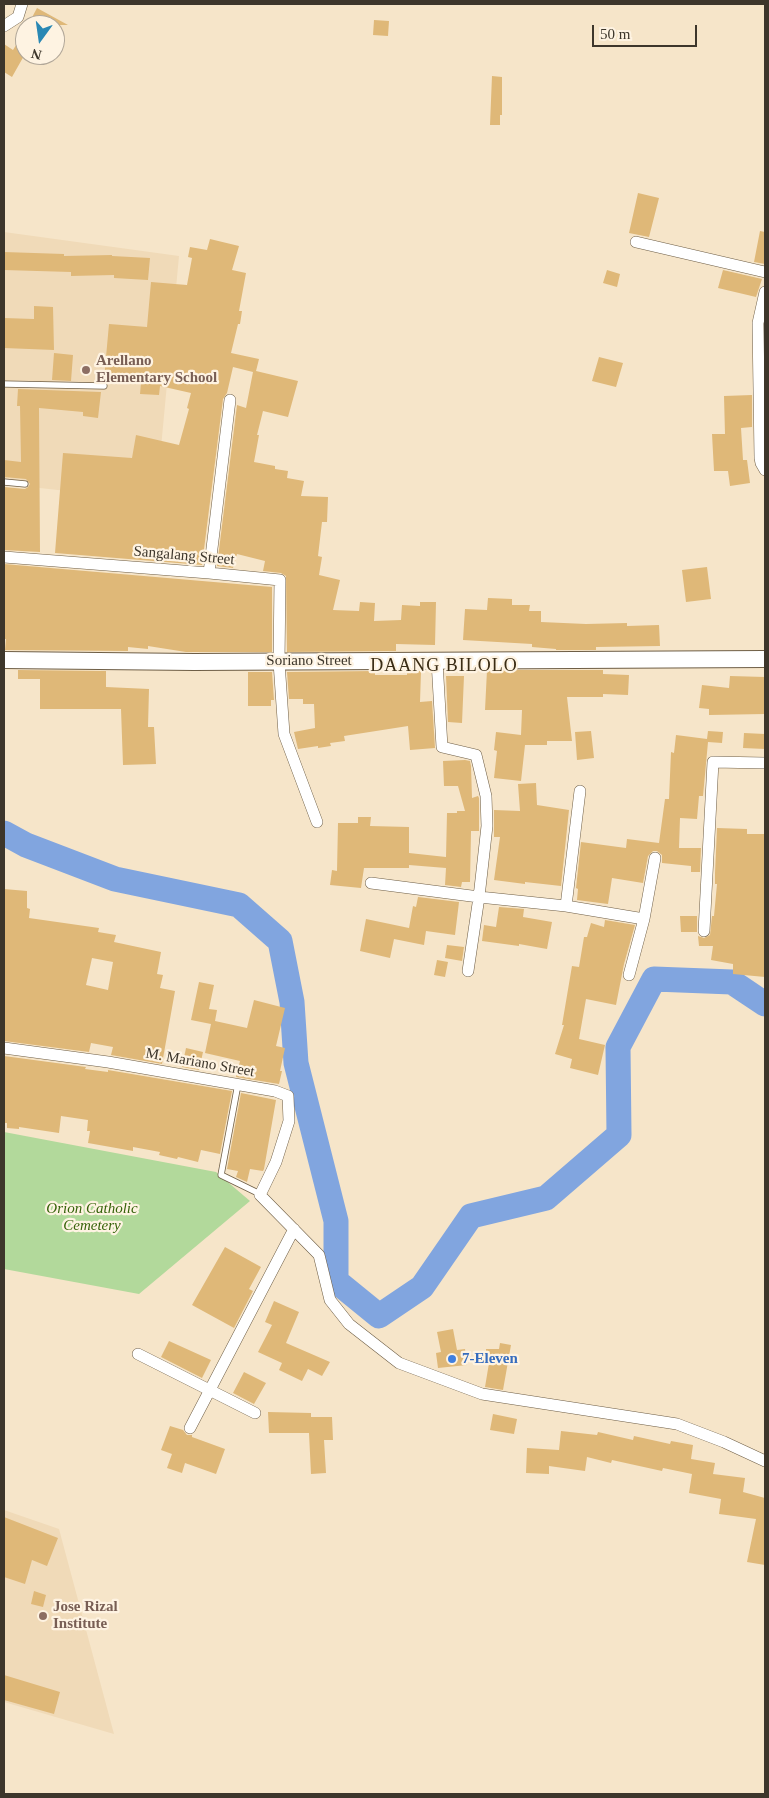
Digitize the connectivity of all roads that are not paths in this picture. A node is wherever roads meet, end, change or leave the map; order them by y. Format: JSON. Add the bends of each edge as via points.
{"nodes":[{"id":1,"x":22,"y":4,"type":"edge"},
{"id":2,"x":4,"y":26,"type":"edge"},
{"id":3,"x":636,"y":242,"type":"dead end"},
{"id":4,"x":765,"y":272,"type":"edge"},
{"id":5,"x":765,"y":292,"type":"edge"},
{"id":6,"x":4,"y":384,"type":"edge"},
{"id":7,"x":104,"y":386,"type":"dead end"},
{"id":8,"x":230,"y":400,"type":"dead end"},
{"id":9,"x":765,"y":470,"type":"edge"},
{"id":10,"x":4,"y":482,"type":"edge"},
{"id":11,"x":25,"y":484,"type":"dead end"},
{"id":12,"x":4,"y":556,"type":"edge"},
{"id":13,"x":209,"y":573,"type":"junction"},
{"id":14,"x":765,"y":659,"type":"edge"},
{"id":15,"x":4,"y":660,"type":"edge"},
{"id":16,"x":436,"y":661,"type":"junction"},
{"id":17,"x":279,"y":662,"type":"junction"},
{"id":18,"x":765,"y":763,"type":"edge"},
{"id":19,"x":580,"y":791,"type":"dead end"},
{"id":20,"x":317,"y":822,"type":"dead end"},
{"id":21,"x":654,"y":858,"type":"dead end"},
{"id":22,"x":371,"y":883,"type":"dead end"},
{"id":23,"x":479,"y":897,"type":"junction"},
{"id":24,"x":566,"y":906,"type":"junction"},
{"id":25,"x":644,"y":919,"type":"junction"},
{"id":26,"x":704,"y":931,"type":"dead end"},
{"id":27,"x":468,"y":971,"type":"dead end"},
{"id":28,"x":629,"y":975,"type":"dead end"},
{"id":29,"x":4,"y":1048,"type":"edge"},
{"id":30,"x":238,"y":1084,"type":"junction"},
{"id":31,"x":260,"y":1195,"type":"junction"},
{"id":32,"x":294,"y":1229,"type":"junction"},
{"id":33,"x":138,"y":1354,"type":"dead end"},
{"id":34,"x":210,"y":1390,"type":"junction"},
{"id":35,"x":255,"y":1413,"type":"dead end"},
{"id":36,"x":190,"y":1428,"type":"dead end"},
{"id":37,"x":765,"y":1461,"type":"edge"}],
"edges":[{"from":1,"to":2,"type":"street","via":[[18,17]]},
{"from":3,"to":4,"type":"street"},
{"from":5,"to":9,"type":"street","via":[[758,323],[760,458]]},
{"from":6,"to":7,"type":"lane"},
{"from":8,"to":13,"type":"street"},
{"from":10,"to":11,"type":"lane"},
{"from":12,"to":13,"type":"street","name":"Sangalang Street"},
{"from":13,"to":17,"type":"street","name":"Sangalang Street","via":[[280,580]]},
{"from":14,"to":16,"type":"main road","name":"Soriano Street"},
{"from":15,"to":17,"type":"main road","name":"Soriano Street"},
{"from":16,"to":17,"type":"main road","name":"Soriano Street"},
{"from":16,"to":23,"type":"street","via":[[442,747],[476,755],[486,796],[487,826]]},
{"from":17,"to":20,"type":"street","via":[[284,734]]},
{"from":18,"to":26,"type":"street","via":[[713,762]]},
{"from":19,"to":24,"type":"street"},
{"from":21,"to":25,"type":"street"},
{"from":22,"to":23,"type":"street"},
{"from":23,"to":24,"type":"street"},
{"from":23,"to":27,"type":"street"},
{"from":24,"to":25,"type":"street"},
{"from":25,"to":28,"type":"street"},
{"from":29,"to":30,"type":"street","name":"M. Mariano Street"},
{"from":30,"to":31,"type":"lane","via":[[221,1175]]},
{"from":30,"to":31,"type":"street","name":"M. Mariano Street","via":[[275,1090],[288,1096],[289,1121],[276,1162]]},
{"from":31,"to":32,"type":"street"},
{"from":32,"to":34,"type":"street"},
{"from":32,"to":37,"type":"street","via":[[319,1255],[330,1300],[350,1324],[399,1363],[482,1394],[677,1424]]},
{"from":33,"to":34,"type":"street"},
{"from":34,"to":35,"type":"street"},
{"from":34,"to":36,"type":"street"}]}
